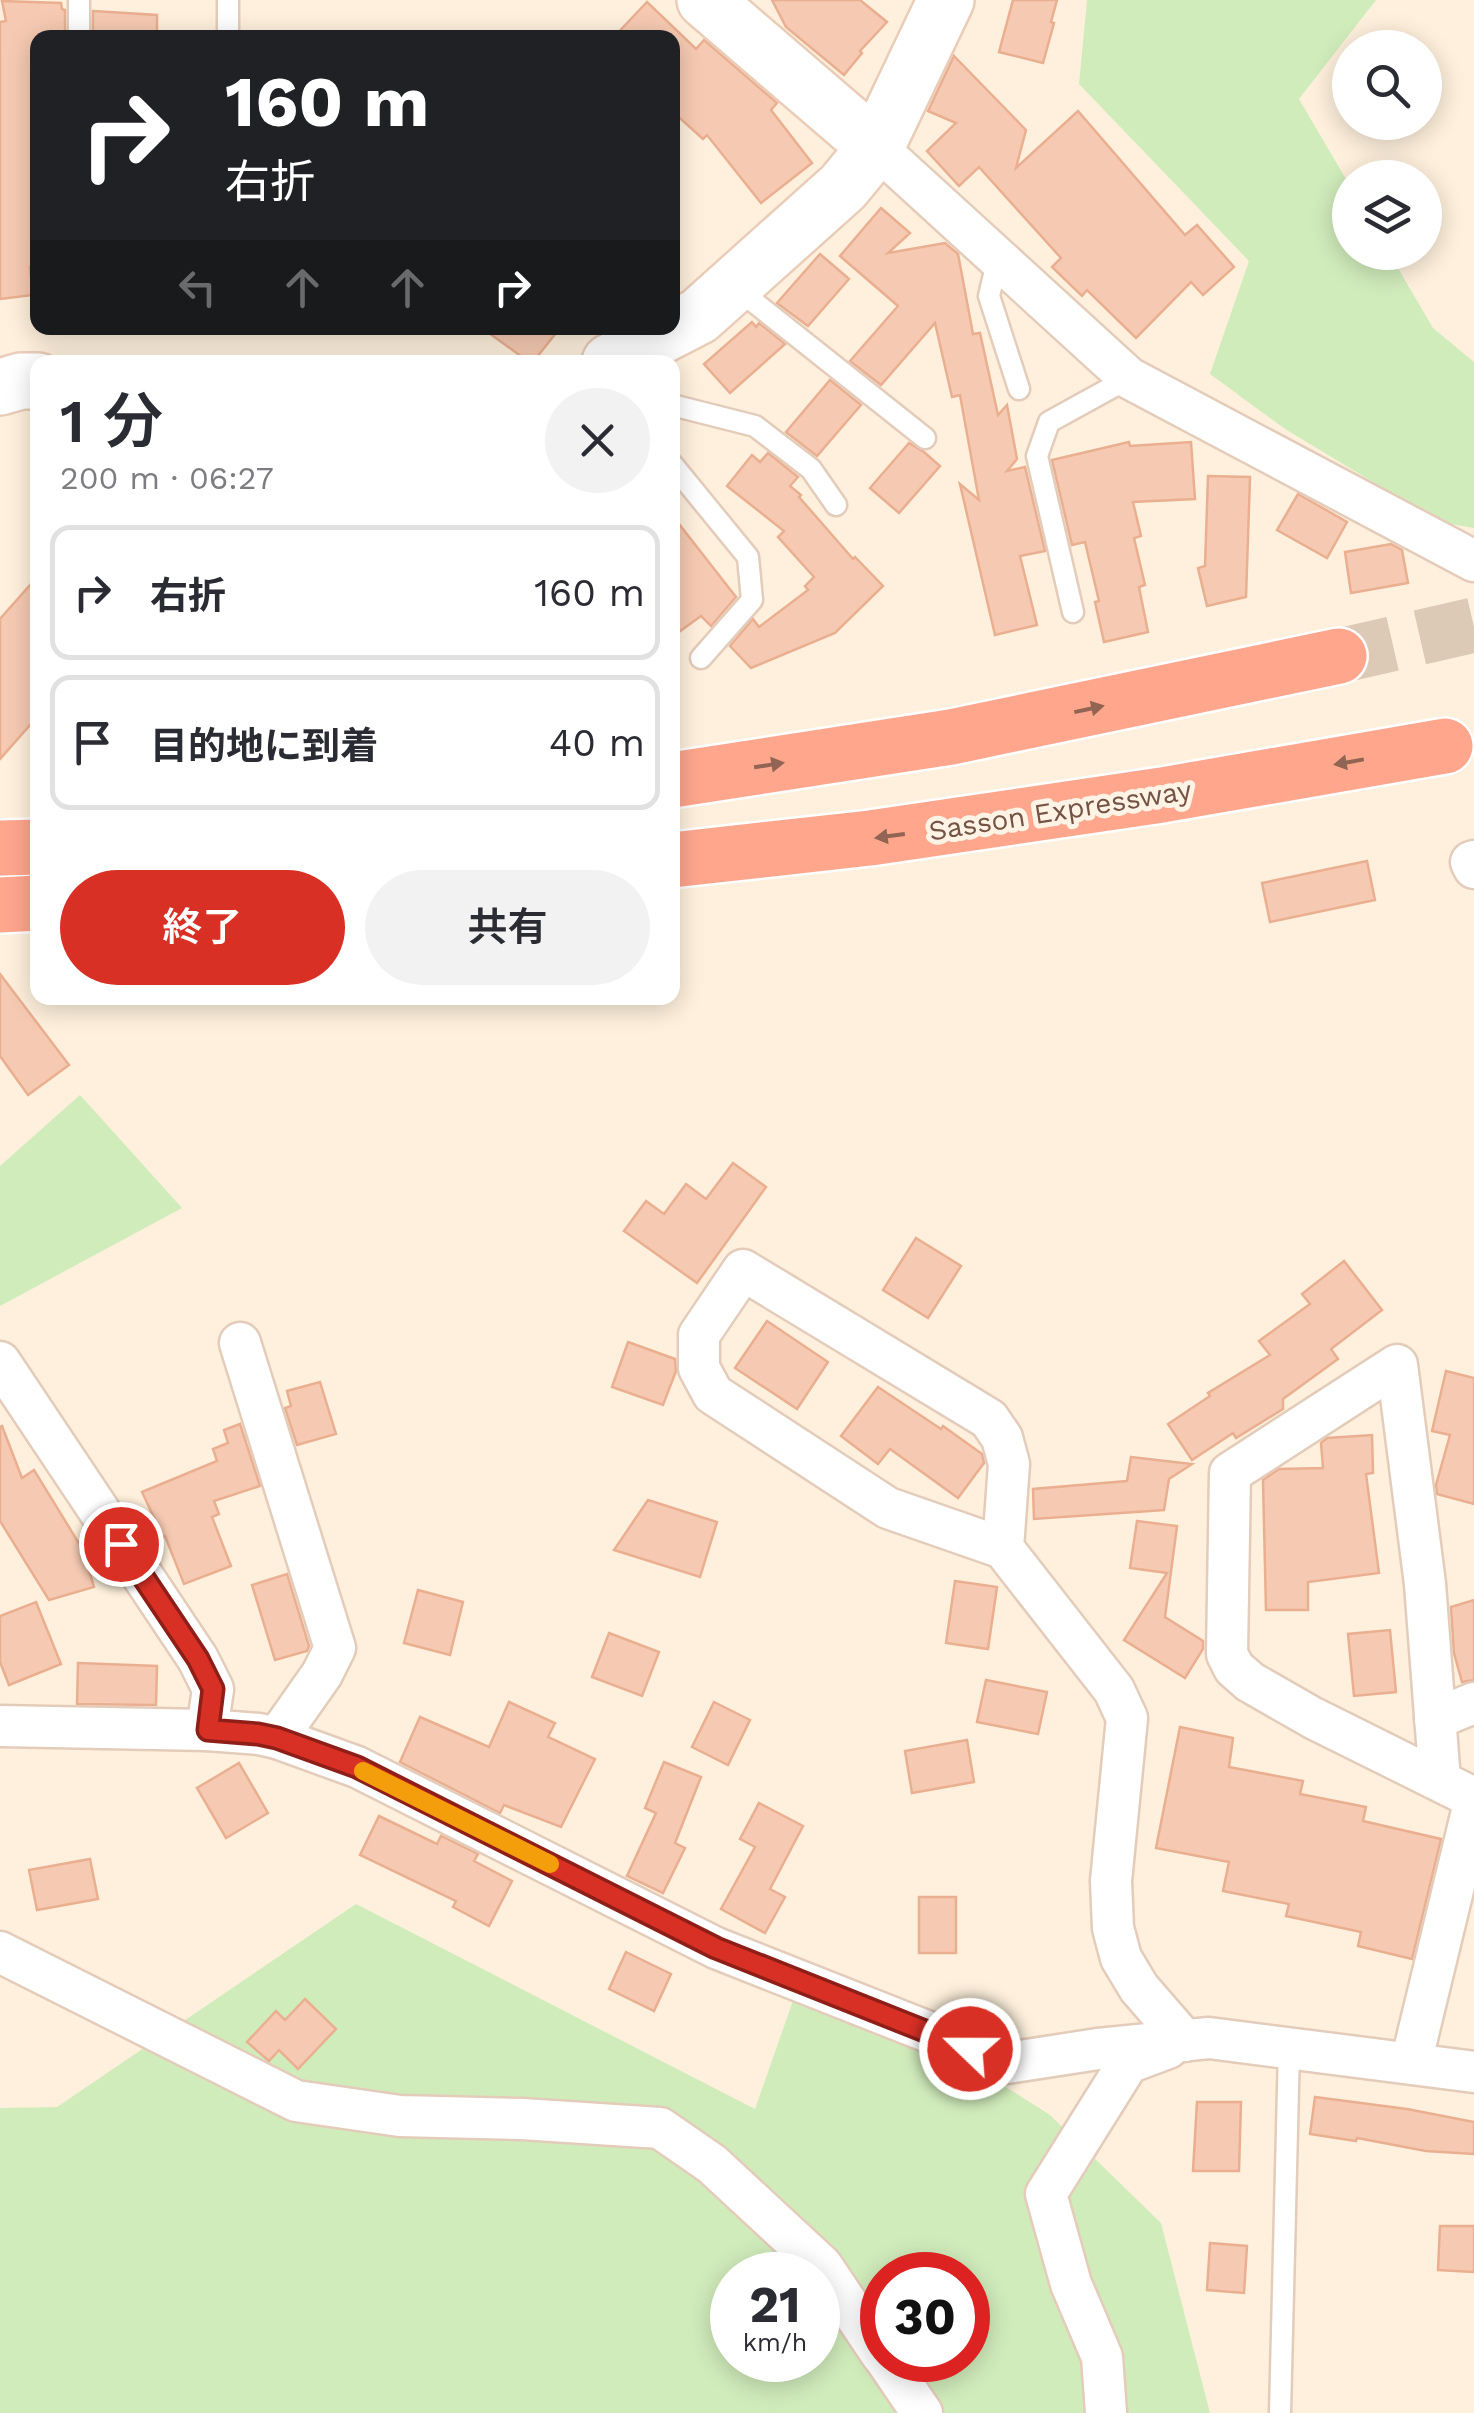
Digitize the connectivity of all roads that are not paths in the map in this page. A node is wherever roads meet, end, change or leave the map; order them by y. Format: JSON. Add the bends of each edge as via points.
{"nodes":[{"id":1,"x":78,"y":0,"type":"edge"},
{"id":2,"x":228,"y":0,"type":"edge"},
{"id":3,"x":705,"y":0,"type":"edge"},
{"id":4,"x":946,"y":0,"type":"edge"},
{"id":5,"x":79,"y":30,"type":"edge"},
{"id":6,"x":228,"y":30,"type":"edge"},
{"id":7,"x":876,"y":148,"type":"junction"},
{"id":8,"x":998,"y":258,"type":"junction"},
{"id":9,"x":733,"y":286,"type":"junction"},
{"id":10,"x":680,"y":326,"type":"edge"},
{"id":11,"x":663,"y":335,"type":"edge"},
{"id":12,"x":624,"y":355,"type":"edge"},
{"id":13,"x":1130,"y":378,"type":"junction"},
{"id":14,"x":30,"y":382,"type":"edge"},
{"id":15,"x":0,"y":387,"type":"edge"},
{"id":16,"x":1019,"y":389,"type":"dead end"},
{"id":17,"x":680,"y":407,"type":"edge"},
{"id":18,"x":925,"y":438,"type":"dead end"},
{"id":19,"x":680,"y":474,"type":"edge"},
{"id":20,"x":836,"y":505,"type":"dead end"},
{"id":21,"x":1474,"y":561,"type":"edge"},
{"id":22,"x":1073,"y":612,"type":"dead end"},
{"id":23,"x":1340,"y":656,"type":"tunnel mouth"},
{"id":24,"x":700,"y":658,"type":"dead end"},
{"id":25,"x":1445,"y":746,"type":"dead end"},
{"id":26,"x":680,"y":779,"type":"edge"},
{"id":27,"x":30,"y":847,"type":"edge"},
{"id":28,"x":0,"y":848,"type":"edge"},
{"id":29,"x":680,"y":859,"type":"edge"},
{"id":30,"x":30,"y":903,"type":"edge"},
{"id":31,"x":0,"y":905,"type":"edge"},
{"id":32,"x":240,"y":1342,"type":"dead end"},
{"id":33,"x":0,"y":1362,"type":"edge"},
{"id":34,"x":1003,"y":1548,"type":"junction"},
{"id":35,"x":1474,"y":1702,"type":"edge"},
{"id":36,"x":1435,"y":1719,"type":"junction"},
{"id":37,"x":0,"y":1726,"type":"edge"},
{"id":38,"x":208,"y":1730,"type":"junction"},
{"id":39,"x":277,"y":1738,"type":"junction"},
{"id":40,"x":1463,"y":1794,"type":"edge"},
{"id":41,"x":0,"y":1952,"type":"edge"},
{"id":42,"x":1186,"y":2040,"type":"junction"},
{"id":43,"x":1289,"y":2048,"type":"junction"},
{"id":44,"x":1412,"y":2063,"type":"junction"},
{"id":45,"x":1474,"y":2072,"type":"edge"},
{"id":46,"x":860,"y":2322,"type":"edge"},
{"id":47,"x":901,"y":2382,"type":"edge"},
{"id":48,"x":922,"y":2413,"type":"edge"},
{"id":49,"x":1106,"y":2413,"type":"edge"},
{"id":50,"x":1280,"y":2413,"type":"edge"}],
"edges":[{"from":1,"to":5,"type":"lane"},
{"from":2,"to":6,"type":"lane"},
{"from":3,"to":7,"type":"street"},
{"from":4,"to":7,"type":"street"},
{"from":7,"to":8,"type":"street"},
{"from":7,"to":9,"type":"street","via":[[843,187]]},
{"from":8,"to":13,"type":"street"},
{"from":8,"to":16,"type":"lane","via":[[990,296]]},
{"from":9,"to":10,"type":"street"},
{"from":9,"to":18,"type":"lane"},
{"from":11,"to":12,"type":"street"},
{"from":13,"to":21,"type":"street"},
{"from":13,"to":22,"type":"lane","via":[[1049,422],[1037,456]]},
{"from":14,"to":15,"type":"street"},
{"from":17,"to":20,"type":"lane","via":[[756,426],[810,470]]},
{"from":19,"to":24,"type":"lane","via":[[748,557],[752,600]]},
{"from":26,"to":23,"type":"highway","one_way":true,"via":[[951,737]]},
{"from":25,"to":29,"type":"highway","name":"Sasson Expressway","one_way":true,"via":[[948,827]]},
{"from":27,"to":28,"type":"highway"},
{"from":30,"to":31,"type":"highway"},
{"from":32,"to":39,"type":"street","via":[[335,1648]]},
{"from":33,"to":38,"type":"street","via":[[198,1659],[213,1689]]},
{"from":34,"to":34,"type":"street","via":[[888,1508],[713,1394],[700,1368],[699,1335],[743,1270],[989,1419],[1009,1464]]},
{"from":34,"to":42,"type":"street","via":[[1114,1690],[1127,1718],[1111,1881],[1113,1928],[1139,1988]]},
{"from":35,"to":36,"type":"street"},
{"from":36,"to":40,"type":"street"},
{"from":36,"to":40,"type":"street","via":[[1397,1365],[1230,1473],[1228,1654],[1250,1682]]},
{"from":37,"to":38,"type":"street"},
{"from":38,"to":39,"type":"street"},
{"from":39,"to":42,"type":"street","via":[[357,1767],[716,1948],[1007,2064]]},
{"from":40,"to":44,"type":"street"},
{"from":41,"to":46,"type":"street","via":[[296,2101],[400,2116],[660,2128],[712,2164],[822,2266]]},
{"from":42,"to":43,"type":"street"},
{"from":42,"to":49,"type":"street","via":[[1128,2064],[1046,2194],[1071,2284],[1102,2358]]},
{"from":43,"to":44,"type":"street"},
{"from":43,"to":50,"type":"lane"},
{"from":44,"to":45,"type":"street"},
{"from":47,"to":48,"type":"street"}]}
